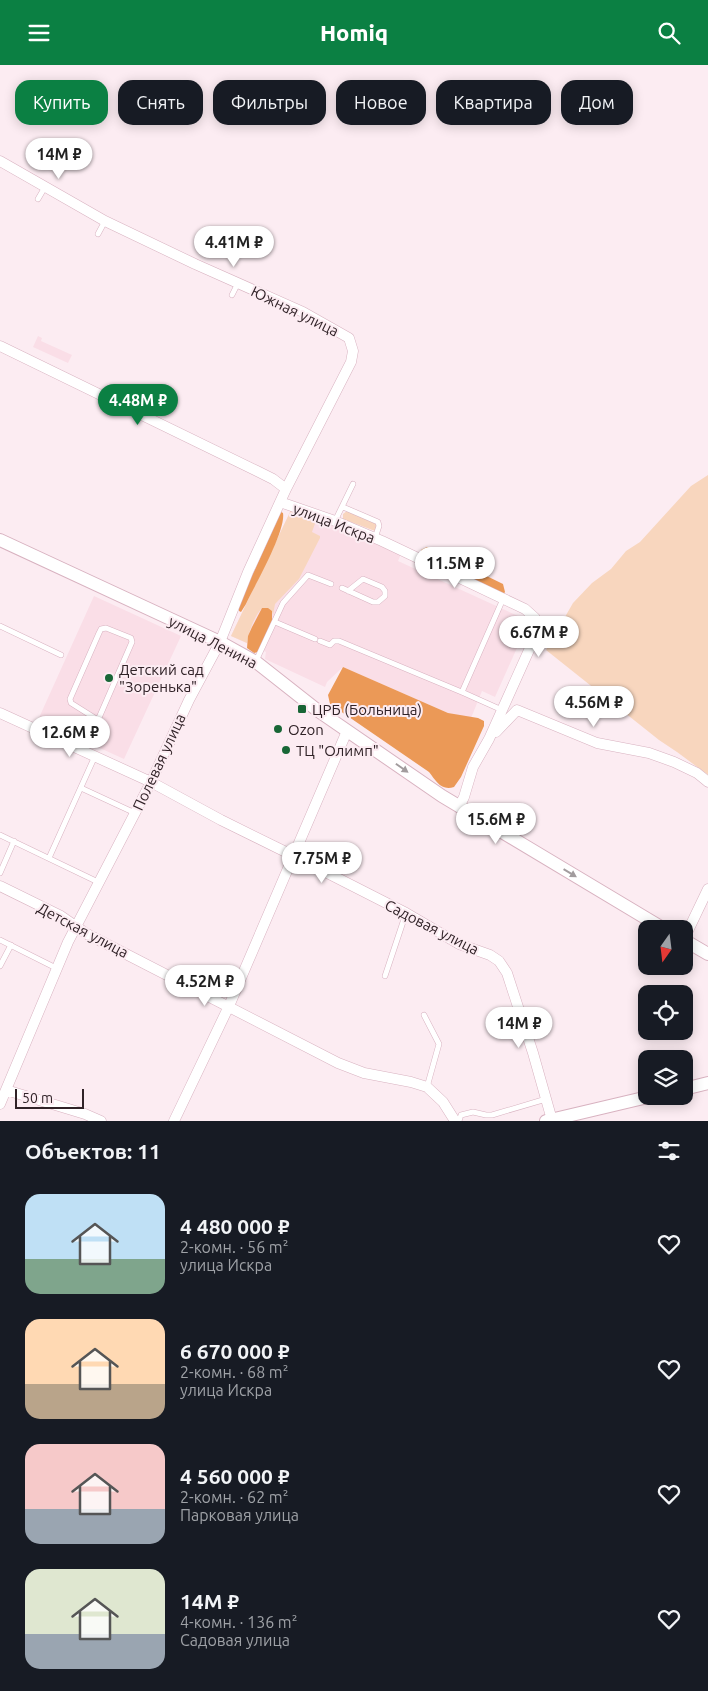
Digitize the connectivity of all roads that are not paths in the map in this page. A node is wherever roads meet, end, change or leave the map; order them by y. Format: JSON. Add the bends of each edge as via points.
{"nodes":[{"id":1,"x":0,"y":161,"type":"edge"},
{"id":2,"x":45,"y":187,"type":"junction"},
{"id":3,"x":38,"y":199,"type":"dead end"},
{"id":4,"x":105,"y":221,"type":"junction"},
{"id":5,"x":98,"y":234,"type":"dead end"},
{"id":6,"x":238,"y":283,"type":"junction"},
{"id":7,"x":232,"y":295,"type":"dead end"},
{"id":8,"x":349,"y":339,"type":"joint"},
{"id":9,"x":0,"y":345,"type":"edge"},
{"id":10,"x":353,"y":485,"type":"dead end"},
{"id":11,"x":286,"y":489,"type":"junction"},
{"id":12,"x":280,"y":502,"type":"junction"},
{"id":13,"x":343,"y":507,"type":"junction"},
{"id":14,"x":335,"y":521,"type":"junction"},
{"id":15,"x":375,"y":538,"type":"junction"},
{"id":16,"x":0,"y":540,"type":"edge"},
{"id":17,"x":332,"y":584,"type":"dead end"},
{"id":18,"x":342,"y":588,"type":"dead end"},
{"id":19,"x":348,"y":591,"type":"junction"},
{"id":20,"x":504,"y":600,"type":"junction"},
{"id":21,"x":275,"y":622,"type":"junction"},
{"id":22,"x":0,"y":626,"type":"edge"},
{"id":23,"x":220,"y":642,"type":"junction"},
{"id":24,"x":61,"y":655,"type":"dead end"},
{"id":25,"x":256,"y":662,"type":"junction"},
{"id":26,"x":462,"y":692,"type":"junction"},
{"id":27,"x":502,"y":710,"type":"junction"},
{"id":28,"x":0,"y":713,"type":"edge"},
{"id":29,"x":98,"y":720,"type":"junction"},
{"id":30,"x":347,"y":731,"type":"junction"},
{"id":31,"x":489,"y":739,"type":"junction"},
{"id":32,"x":84,"y":751,"type":"junction"},
{"id":33,"x":95,"y":756,"type":"junction"},
{"id":34,"x":151,"y":782,"type":"junction"},
{"id":35,"x":708,"y":782,"type":"edge"},
{"id":36,"x":81,"y":788,"type":"junction"},
{"id":37,"x":460,"y":807,"type":"junction"},
{"id":38,"x":135,"y":813,"type":"junction"},
{"id":39,"x":0,"y":835,"type":"edge"},
{"id":40,"x":14,"y":841,"type":"junction"},
{"id":41,"x":294,"y":856,"type":"junction"},
{"id":42,"x":49,"y":858,"type":"junction"},
{"id":43,"x":0,"y":873,"type":"edge"},
{"id":44,"x":98,"y":882,"type":"junction"},
{"id":45,"x":0,"y":886,"type":"edge"},
{"id":46,"x":708,"y":889,"type":"edge"},
{"id":47,"x":406,"y":913,"type":"junction"},
{"id":48,"x":649,"y":920,"type":"edge"},
{"id":49,"x":693,"y":921,"type":"edge"},
{"id":50,"x":76,"y":927,"type":"junction"},
{"id":51,"x":0,"y":940,"type":"edge"},
{"id":52,"x":10,"y":945,"type":"junction"},
{"id":53,"x":693,"y":945,"type":"edge"},
{"id":54,"x":708,"y":954,"type":"edge"},
{"id":55,"x":0,"y":966,"type":"edge"},
{"id":56,"x":56,"y":968,"type":"junction"},
{"id":57,"x":385,"y":976,"type":"dead end"},
{"id":58,"x":229,"y":1006,"type":"junction"},
{"id":59,"x":424,"y":1015,"type":"dead end"},
{"id":60,"x":708,"y":1083,"type":"edge"},
{"id":61,"x":427,"y":1087,"type":"junction"},
{"id":62,"x":693,"y":1087,"type":"edge"},
{"id":63,"x":6,"y":1090,"type":"junction"},
{"id":64,"x":547,"y":1099,"type":"junction"},
{"id":65,"x":638,"y":1099,"type":"edge"},
{"id":66,"x":0,"y":1104,"type":"edge"},
{"id":67,"x":549,"y":1120,"type":"edge"},
{"id":68,"x":101,"y":1121,"type":"edge"},
{"id":69,"x":174,"y":1121,"type":"edge"},
{"id":70,"x":455,"y":1121,"type":"edge"},
{"id":71,"x":459,"y":1121,"type":"edge"}],
"edges":[{"from":1,"to":2,"type":"street","name":"Южная улица"},
{"from":2,"to":3,"type":"lane"},
{"from":2,"to":4,"type":"street","name":"Южная улица"},
{"from":4,"to":5,"type":"lane"},
{"from":4,"to":6,"type":"street","name":"Южная улица"},
{"from":6,"to":7,"type":"lane"},
{"from":6,"to":8,"type":"street","name":"Южная улица","via":[[303,312]]},
{"from":8,"to":11,"type":"street","name":"Полевая улица","via":[[354,351],[351,361]]},
{"from":9,"to":11,"type":"street","name":"улица Искра","via":[[273,479]]},
{"from":10,"to":13,"type":"lane"},
{"from":11,"to":12,"type":"street","name":"Полевая улица"},
{"from":12,"to":14,"type":"street","name":"улица Искра"},
{"from":12,"to":23,"type":"street","name":"Полевая улица"},
{"from":13,"to":14,"type":"lane"},
{"from":13,"to":15,"type":"lane","via":[[378,522]]},
{"from":14,"to":15,"type":"street","name":"улица Искра"},
{"from":15,"to":20,"type":"street","name":"улица Искра"},
{"from":16,"to":23,"type":"street","name":"улица Ленина"},
{"from":17,"to":21,"type":"lane","via":[[308,575],[283,603]]},
{"from":18,"to":19,"type":"lane"},
{"from":19,"to":19,"type":"lane","via":[[378,602],[386,591],[363,579]]},
{"from":20,"to":26,"type":"lane"},
{"from":20,"to":27,"type":"street","via":[[530,612],[535,618],[536,628]]},
{"from":21,"to":25,"type":"lane"},
{"from":21,"to":26,"type":"lane","via":[[330,645],[339,641]]},
{"from":22,"to":24,"type":"lane"},
{"from":23,"to":25,"type":"street","name":"улица Ленина"},
{"from":23,"to":34,"type":"street","name":"Полевая улица","via":[[188,699]]},
{"from":25,"to":30,"type":"street","name":"улица Ленина"},
{"from":26,"to":27,"type":"lane"},
{"from":27,"to":31,"type":"street"},
{"from":28,"to":32,"type":"street","name":"Садовая улица"},
{"from":29,"to":29,"type":"lane","via":[[132,642],[131,638],[106,628],[101,629],[70,699],[70,703]]},
{"from":29,"to":32,"type":"lane"},
{"from":30,"to":37,"type":"street","name":"улица Ленина","one_way":true},
{"from":30,"to":41,"type":"street"},
{"from":31,"to":35,"type":"street","via":[[517,710],[597,743],[674,761]]},
{"from":31,"to":37,"type":"street","via":[[472,767]]},
{"from":32,"to":33,"type":"street","name":"Садовая улица"},
{"from":33,"to":34,"type":"street","name":"Садовая улица"},
{"from":33,"to":36,"type":"lane"},
{"from":34,"to":38,"type":"street","name":"Полевая улица"},
{"from":34,"to":41,"type":"street","name":"Садовая улица"},
{"from":36,"to":38,"type":"lane"},
{"from":36,"to":42,"type":"lane"},
{"from":37,"to":48,"type":"street","name":"улица Ленина","one_way":true},
{"from":38,"to":44,"type":"street","name":"Полевая улица"},
{"from":39,"to":40,"type":"lane"},
{"from":40,"to":42,"type":"lane"},
{"from":40,"to":43,"type":"lane"},
{"from":41,"to":47,"type":"street","name":"Садовая улица"},
{"from":41,"to":58,"type":"street"},
{"from":42,"to":44,"type":"lane"},
{"from":44,"to":50,"type":"street","name":"Полевая улица"},
{"from":45,"to":50,"type":"street","name":"Детская улица","via":[[61,916]]},
{"from":46,"to":49,"type":"street"},
{"from":47,"to":57,"type":"lane"},
{"from":47,"to":64,"type":"street","name":"Садовая улица","via":[[460,944],[490,955],[504,966]]},
{"from":50,"to":56,"type":"street","name":"Полевая улица"},
{"from":50,"to":58,"type":"street","name":"Детская улица"},
{"from":51,"to":52,"type":"lane"},
{"from":52,"to":55,"type":"lane"},
{"from":52,"to":56,"type":"lane"},
{"from":53,"to":54,"type":"street"},
{"from":56,"to":63,"type":"street","name":"Полевая улица"},
{"from":58,"to":61,"type":"street","name":"Детская улица","via":[[346,1066]]},
{"from":58,"to":69,"type":"street"},
{"from":59,"to":61,"type":"lane","via":[[439,1044]]},
{"from":60,"to":62,"type":"street"},
{"from":61,"to":70,"type":"street","name":"Детская улица","via":[[443,1102]]},
{"from":63,"to":66,"type":"street","name":"Полевая улица"},
{"from":63,"to":68,"type":"street"},
{"from":64,"to":67,"type":"street","name":"Садовая улица"},
{"from":64,"to":71,"type":"lane","via":[[492,1115],[473,1112],[461,1115]]},
{"from":65,"to":67,"type":"street"}]}
